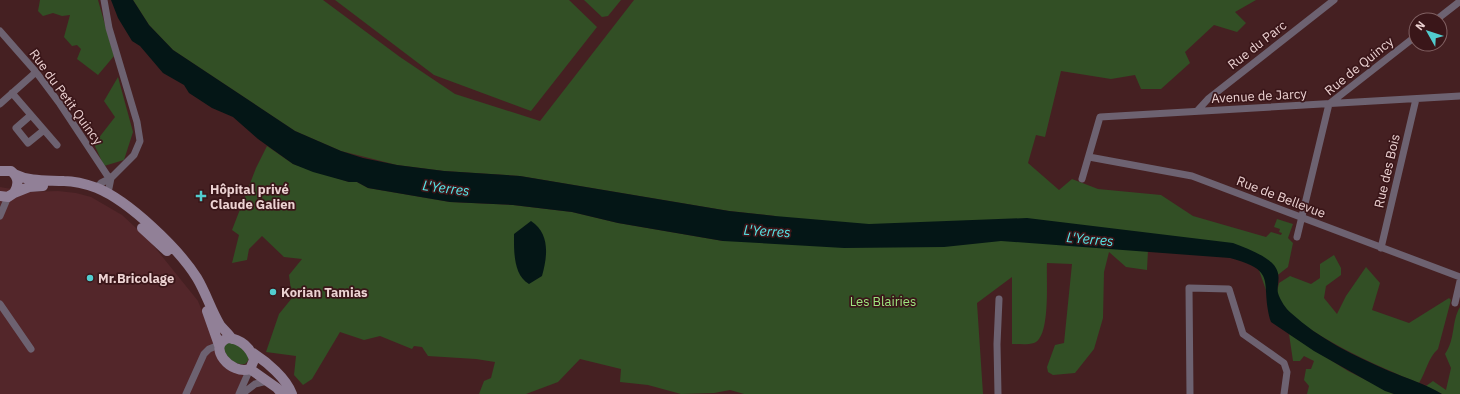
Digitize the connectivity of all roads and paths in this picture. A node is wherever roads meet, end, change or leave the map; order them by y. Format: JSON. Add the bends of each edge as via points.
{"nodes":[{"id":1,"x":104,"y":0,"type":"edge"},
{"id":2,"x":1334,"y":0,"type":"edge"},
{"id":3,"x":1459,"y":2,"type":"edge"},
{"id":4,"x":1446,"y":12,"type":"edge"},
{"id":5,"x":0,"y":31,"type":"edge"},
{"id":6,"x":1408,"y":42,"type":"edge"},
{"id":7,"x":36,"y":72,"type":"junction"},
{"id":8,"x":12,"y":93,"type":"junction"},
{"id":9,"x":1460,"y":96,"type":"edge"},
{"id":10,"x":1416,"y":99,"type":"junction"},
{"id":11,"x":0,"y":104,"type":"edge"},
{"id":12,"x":1329,"y":104,"type":"junction"},
{"id":13,"x":1197,"y":111,"type":"junction"},
{"id":14,"x":31,"y":114,"type":"junction"},
{"id":15,"x":44,"y":130,"type":"junction"},
{"id":16,"x":57,"y":145,"type":"dead end"},
{"id":17,"x":1088,"y":156,"type":"junction"},
{"id":18,"x":0,"y":171,"type":"edge"},
{"id":19,"x":14,"y":174,"type":"junction"},
{"id":20,"x":111,"y":178,"type":"junction"},
{"id":21,"x":1082,"y":178,"type":"dead end"},
{"id":22,"x":97,"y":188,"type":"junction"},
{"id":23,"x":108,"y":194,"type":"junction"},
{"id":24,"x":7,"y":195,"type":"edge"},
{"id":25,"x":0,"y":216,"type":"edge"},
{"id":26,"x":1302,"y":218,"type":"junction"},
{"id":27,"x":1297,"y":237,"type":"dead end"},
{"id":28,"x":1381,"y":248,"type":"junction"},
{"id":29,"x":1460,"y":277,"type":"edge"},
{"id":30,"x":1460,"y":281,"type":"edge"},
{"id":31,"x":999,"y":299,"type":"dead end"},
{"id":32,"x":1455,"y":303,"type":"dead end"},
{"id":33,"x":0,"y":304,"type":"edge"},
{"id":34,"x":232,"y":339,"type":"junction"},
{"id":35,"x":219,"y":345,"type":"junction"},
{"id":36,"x":31,"y":349,"type":"dead end"},
{"id":37,"x":252,"y":353,"type":"junction"},
{"id":38,"x":250,"y":369,"type":"junction"},
{"id":39,"x":267,"y":381,"type":"junction"},
{"id":40,"x":290,"y":393,"type":"edge"},
{"id":41,"x":186,"y":394,"type":"edge"},
{"id":42,"x":240,"y":394,"type":"edge"},
{"id":43,"x":998,"y":394,"type":"edge"},
{"id":44,"x":1190,"y":394,"type":"edge"},
{"id":45,"x":1284,"y":394,"type":"edge"}],
"edges":[{"from":1,"to":20,"type":"street","via":[[109,28],[137,122],[140,141],[134,155]]},
{"from":2,"to":13,"type":"street","name":"Rue du Parc","via":[[1208,99]]},
{"from":3,"to":4,"type":"street"},
{"from":5,"to":7,"type":"street","name":"Rue du Petit Quincy"},
{"from":6,"to":12,"type":"street","name":"Rue de Quincy"},
{"from":7,"to":8,"type":"street"},
{"from":7,"to":20,"type":"street","name":"Rue du Petit Quincy"},
{"from":8,"to":11,"type":"street"},
{"from":8,"to":14,"type":"street"},
{"from":9,"to":10,"type":"street","name":"Avenue de Jarcy"},
{"from":10,"to":12,"type":"street","name":"Avenue de Jarcy"},
{"from":10,"to":28,"type":"street","name":"Rue des Bois"},
{"from":12,"to":13,"type":"street","name":"Avenue de Jarcy"},
{"from":12,"to":26,"type":"street","name":"Rue de Quincy"},
{"from":13,"to":17,"type":"street","name":"Avenue de Jarcy","via":[[1100,117]]},
{"from":14,"to":15,"type":"street"},
{"from":14,"to":15,"type":"street","via":[[16,128],[28,143]]},
{"from":15,"to":16,"type":"street"},
{"from":17,"to":21,"type":"street"},
{"from":17,"to":26,"type":"street","name":"Rue de Bellevue","via":[[1192,176]]},
{"from":18,"to":19,"type":"main road","via":[[7,170]]},
{"from":19,"to":22,"type":"main road","via":[[29,180],[66,181]]},
{"from":19,"to":24,"type":"main road","via":[[18,182]]},
{"from":20,"to":22,"type":"street"},
{"from":20,"to":23,"type":"street"},
{"from":22,"to":23,"type":"main road"},
{"from":23,"to":34,"type":"main road","via":[[161,236],[180,256],[197,278],[220,325]]},
{"from":24,"to":25,"type":"street"},
{"from":24,"to":35,"type":"main road","via":[[29,187],[75,188],[102,198],[122,210],[161,245],[185,272],[202,299]]},
{"from":26,"to":27,"type":"street","name":"Rue de Quincy"},
{"from":26,"to":28,"type":"street","name":"Rue de Bellevue"},
{"from":28,"to":29,"type":"street","name":"Rue de Bellevue"},
{"from":30,"to":32,"type":"street"},
{"from":31,"to":43,"type":"street"},
{"from":33,"to":36,"type":"street"},
{"from":34,"to":35,"type":"main road","via":[[224,340]]},
{"from":34,"to":37,"type":"main road","via":[[241,342]]},
{"from":35,"to":38,"type":"main road","via":[[221,354],[230,366],[244,371]]},
{"from":35,"to":41,"type":"street","via":[[204,354]]},
{"from":37,"to":38,"type":"main road","via":[[254,360]]},
{"from":37,"to":40,"type":"main road","via":[[269,366]]},
{"from":38,"to":39,"type":"main road"},
{"from":38,"to":42,"type":"street"},
{"from":39,"to":40,"type":"main road"},
{"from":39,"to":42,"type":"street","via":[[255,384]]},
{"from":44,"to":45,"type":"street","via":[[1189,288],[1228,289],[1243,334],[1284,363],[1287,372]]}]}
